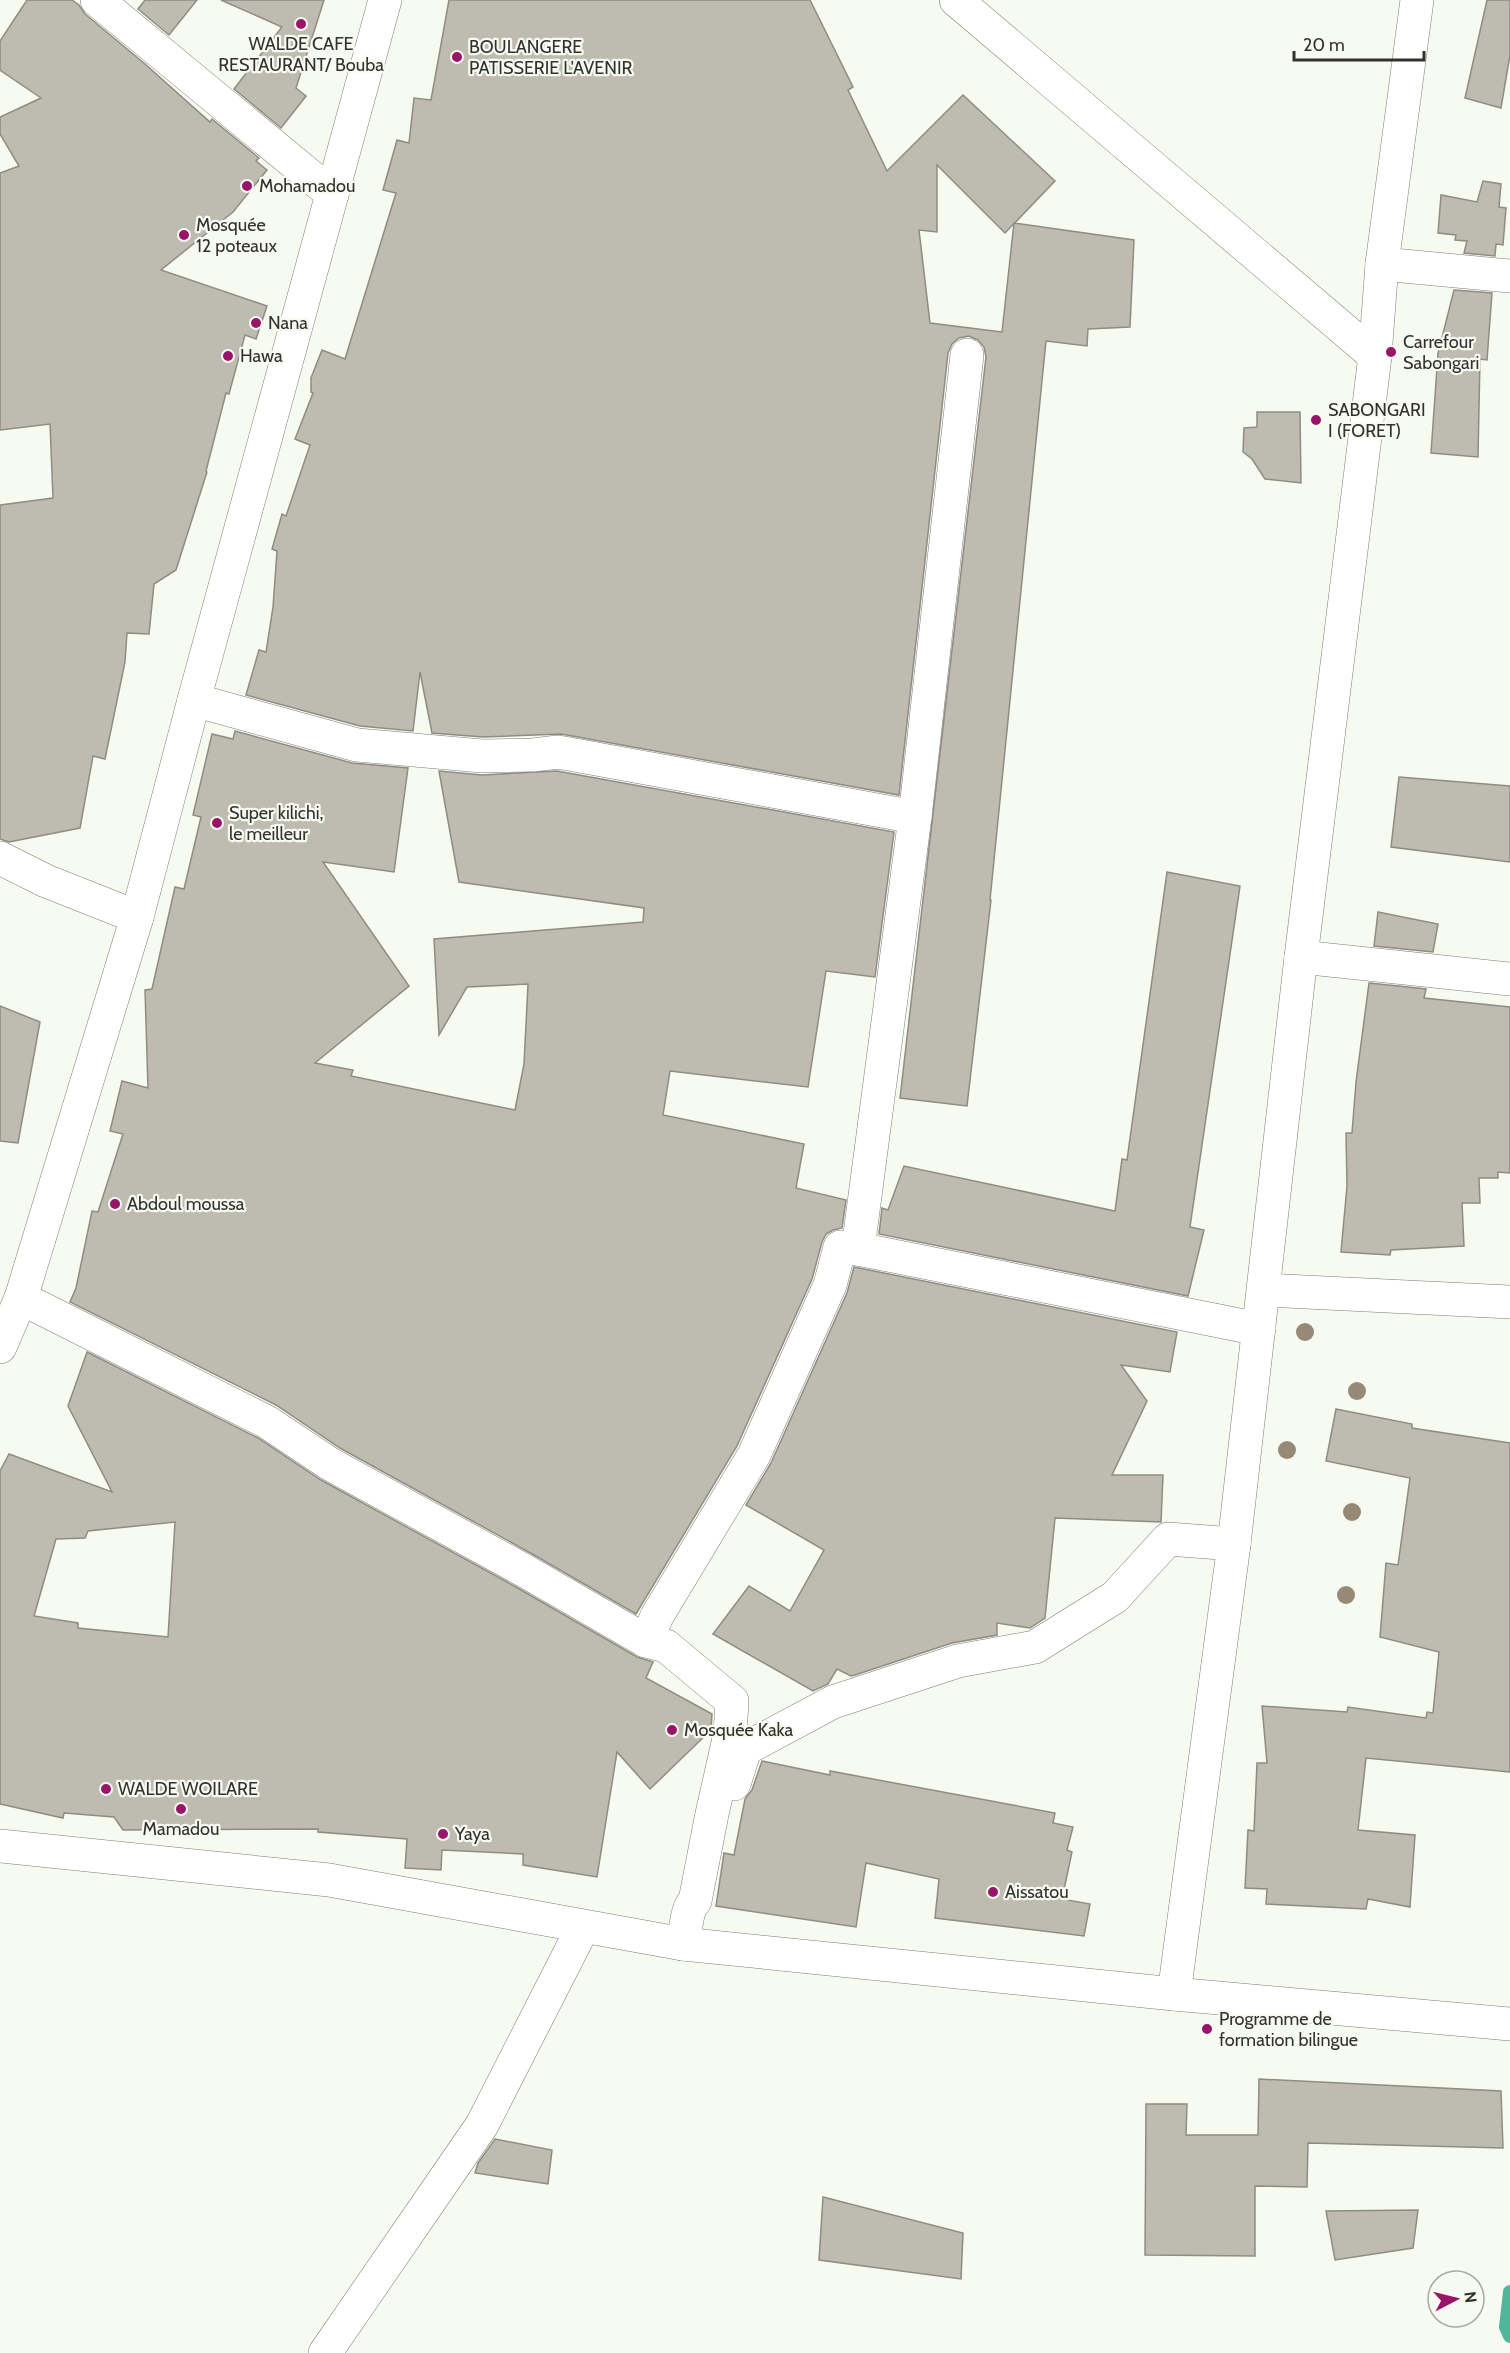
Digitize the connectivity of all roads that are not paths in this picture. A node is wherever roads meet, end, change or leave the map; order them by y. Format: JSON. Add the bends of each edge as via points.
{"nodes":[{"id":1,"x":97,"y":0,"type":"edge"},
{"id":2,"x":384,"y":0,"type":"edge"},
{"id":3,"x":956,"y":0,"type":"edge"},
{"id":4,"x":1417,"y":0,"type":"edge"},
{"id":5,"x":332,"y":194,"type":"junction"},
{"id":6,"x":1382,"y":264,"type":"junction"},
{"id":7,"x":1510,"y":276,"type":"edge"},
{"id":8,"x":967,"y":355,"type":"dead end"},
{"id":9,"x":1375,"y":356,"type":"junction"},
{"id":10,"x":194,"y":700,"type":"junction"},
{"id":11,"x":915,"y":817,"type":"junction"},
{"id":12,"x":0,"y":858,"type":"edge"},
{"id":13,"x":137,"y":917,"type":"junction"},
{"id":14,"x":1301,"y":957,"type":"junction"},
{"id":15,"x":1510,"y":979,"type":"edge"},
{"id":16,"x":858,"y":1250,"type":"junction"},
{"id":17,"x":1264,"y":1290,"type":"junction"},
{"id":18,"x":21,"y":1298,"type":"junction"},
{"id":19,"x":1510,"y":1302,"type":"edge"},
{"id":20,"x":1259,"y":1329,"type":"junction"},
{"id":21,"x":0,"y":1347,"type":"edge"},
{"id":22,"x":1234,"y":1544,"type":"junction"},
{"id":23,"x":646,"y":1641,"type":"junction"},
{"id":24,"x":0,"y":1846,"type":"edge"},
{"id":25,"x":700,"y":1877,"type":"junction"},
{"id":26,"x":583,"y":1927,"type":"junction"},
{"id":27,"x":683,"y":1944,"type":"junction"},
{"id":28,"x":1174,"y":1994,"type":"junction"},
{"id":29,"x":1510,"y":2024,"type":"edge"},
{"id":30,"x":326,"y":2353,"type":"edge"}],
"edges":[{"from":1,"to":5,"type":"street"},
{"from":2,"to":5,"type":"street"},
{"from":3,"to":9,"type":"street"},
{"from":4,"to":6,"type":"street"},
{"from":5,"to":10,"type":"street"},
{"from":6,"to":7,"type":"street"},
{"from":6,"to":9,"type":"street"},
{"from":8,"to":11,"type":"street"},
{"from":9,"to":14,"type":"street"},
{"from":10,"to":11,"type":"street","via":[[357,745],[482,756],[558,752]]},
{"from":10,"to":13,"type":"street"},
{"from":11,"to":16,"type":"street"},
{"from":12,"to":13,"type":"street"},
{"from":13,"to":18,"type":"street"},
{"from":14,"to":15,"type":"street"},
{"from":14,"to":17,"type":"street"},
{"from":16,"to":20,"type":"street"},
{"from":16,"to":23,"type":"street","via":[[840,1247],[830,1285],[754,1455],[657,1616]]},
{"from":17,"to":19,"type":"street"},
{"from":17,"to":20,"type":"street"},
{"from":18,"to":21,"type":"street"},
{"from":18,"to":23,"type":"street","via":[[267,1422],[330,1464]]},
{"from":20,"to":22,"type":"street"},
{"from":22,"to":25,"type":"street","via":[[1168,1539],[1115,1597],[1035,1647],[958,1661],[833,1702],[745,1749],[711,1865]]},
{"from":22,"to":28,"type":"street"},
{"from":23,"to":25,"type":"street","via":[[666,1646],[732,1701],[730,1734]]},
{"from":24,"to":26,"type":"street","via":[[329,1880]]},
{"from":25,"to":27,"type":"street"},
{"from":26,"to":27,"type":"street"},
{"from":26,"to":30,"type":"street","via":[[482,2125]]},
{"from":27,"to":28,"type":"street"},
{"from":28,"to":29,"type":"street"}]}
